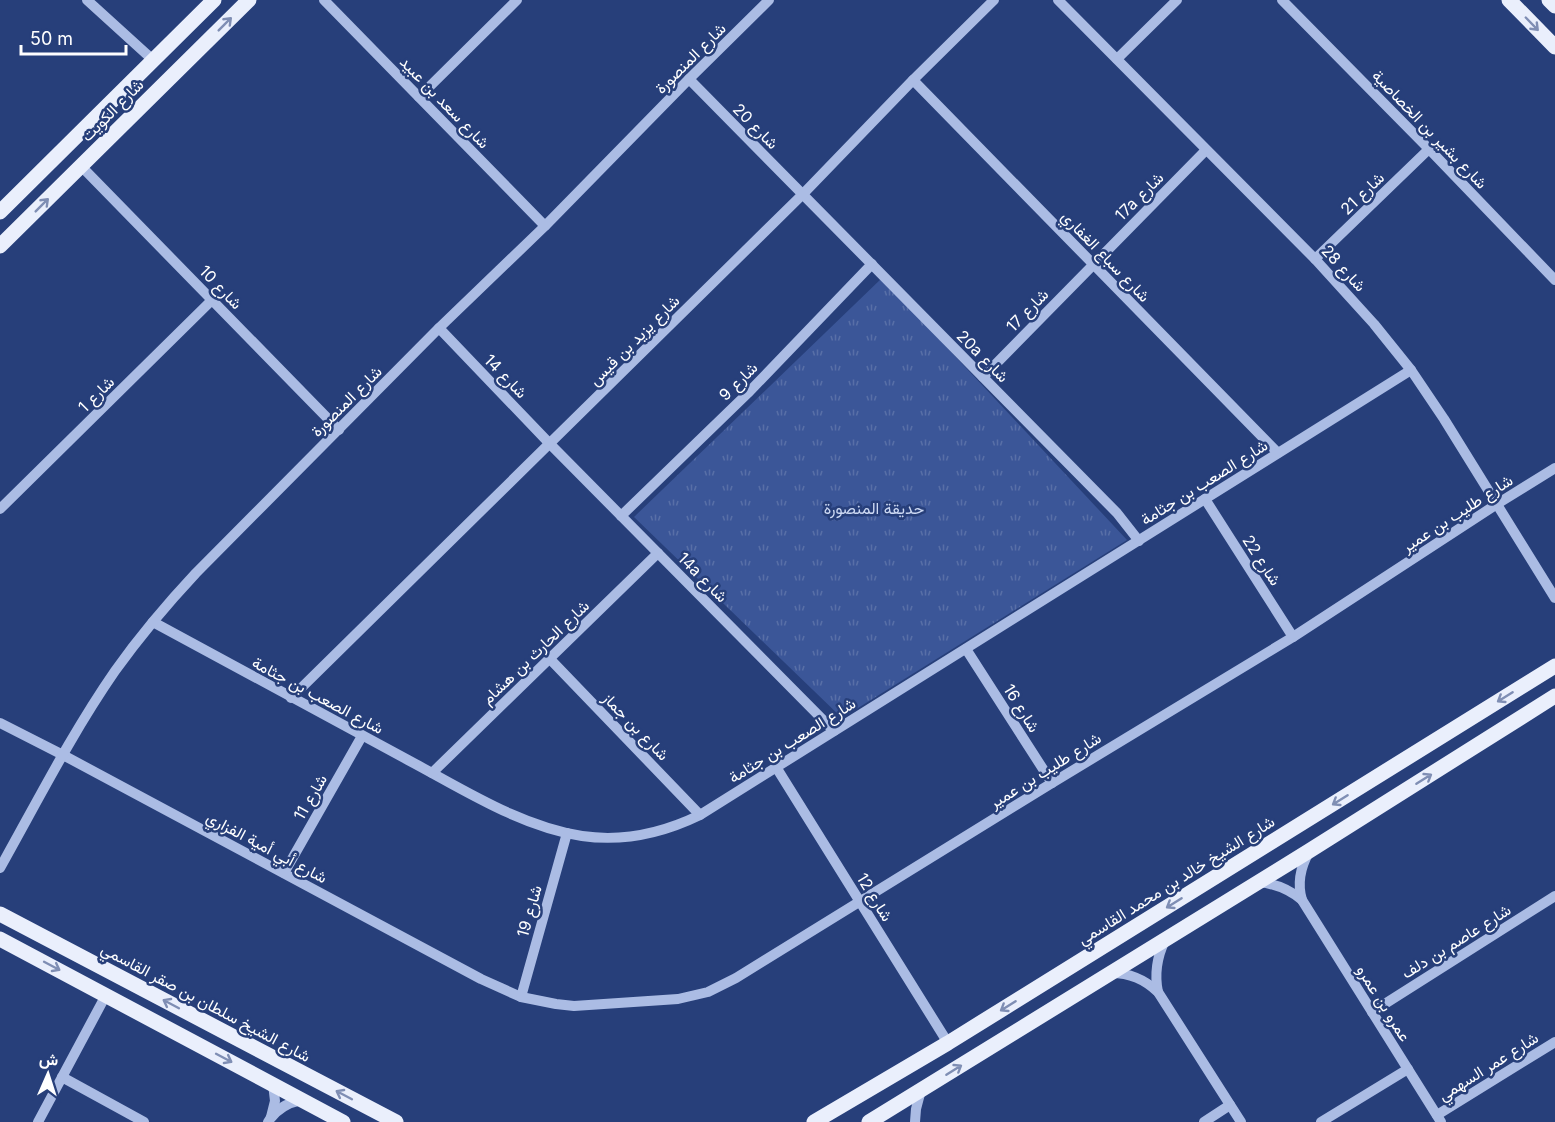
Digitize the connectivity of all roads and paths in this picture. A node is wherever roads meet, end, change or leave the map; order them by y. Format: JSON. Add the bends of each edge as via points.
{"nodes":[{"id":1,"x":87,"y":0,"type":"edge"},
{"id":2,"x":214,"y":0,"type":"edge"},
{"id":3,"x":249,"y":0,"type":"edge"},
{"id":4,"x":324,"y":0,"type":"edge"},
{"id":5,"x":517,"y":0,"type":"edge"},
{"id":6,"x":769,"y":0,"type":"edge"},
{"id":7,"x":994,"y":0,"type":"edge"},
{"id":8,"x":1058,"y":0,"type":"edge"},
{"id":9,"x":1177,"y":0,"type":"edge"},
{"id":10,"x":1282,"y":0,"type":"edge"},
{"id":11,"x":1509,"y":0,"type":"edge"},
{"id":12,"x":1549,"y":0,"type":"edge"},
{"id":13,"x":1555,"y":6,"type":"edge"},
{"id":14,"x":1555,"y":47,"type":"edge"},
{"id":15,"x":1117,"y":59,"type":"junction"},
{"id":16,"x":153,"y":60,"type":"junction"},
{"id":17,"x":689,"y":79,"type":"junction"},
{"id":18,"x":913,"y":80,"type":"junction"},
{"id":19,"x":419,"y":97,"type":"junction"},
{"id":20,"x":1429,"y":149,"type":"junction"},
{"id":21,"x":1206,"y":150,"type":"junction"},
{"id":22,"x":81,"y":166,"type":"junction"},
{"id":23,"x":803,"y":194,"type":"junction"},
{"id":24,"x":0,"y":212,"type":"edge"},
{"id":25,"x":545,"y":226,"type":"junction"},
{"id":26,"x":0,"y":246,"type":"edge"},
{"id":27,"x":1315,"y":259,"type":"junction"},
{"id":28,"x":872,"y":264,"type":"junction"},
{"id":29,"x":1093,"y":264,"type":"junction"},
{"id":30,"x":1555,"y":280,"type":"edge"},
{"id":31,"x":212,"y":300,"type":"junction"},
{"id":32,"x":439,"y":328,"type":"junction"},
{"id":33,"x":1411,"y":370,"type":"junction"},
{"id":34,"x":983,"y":377,"type":"junction"},
{"id":35,"x":339,"y":430,"type":"junction"},
{"id":36,"x":550,"y":444,"type":"junction"},
{"id":37,"x":1278,"y":453,"type":"junction"},
{"id":38,"x":1555,"y":468,"type":"edge"},
{"id":39,"x":1205,"y":499,"type":"junction"},
{"id":40,"x":1497,"y":504,"type":"junction"},
{"id":41,"x":0,"y":509,"type":"edge"},
{"id":42,"x":621,"y":516,"type":"junction"},
{"id":43,"x":1139,"y":541,"type":"junction"},
{"id":44,"x":658,"y":553,"type":"junction"},
{"id":45,"x":1555,"y":598,"type":"edge"},
{"id":46,"x":153,"y":621,"type":"junction"},
{"id":47,"x":1293,"y":637,"type":"junction"},
{"id":48,"x":966,"y":649,"type":"junction"},
{"id":49,"x":549,"y":658,"type":"junction"},
{"id":50,"x":1555,"y":666,"type":"edge"},
{"id":51,"x":1555,"y":696,"type":"edge"},
{"id":52,"x":291,"y":698,"type":"junction"},
{"id":53,"x":0,"y":723,"type":"edge"},
{"id":54,"x":834,"y":731,"type":"junction"},
{"id":55,"x":362,"y":736,"type":"junction"},
{"id":56,"x":63,"y":755,"type":"junction"},
{"id":57,"x":776,"y":767,"type":"junction"},
{"id":58,"x":432,"y":773,"type":"junction"},
{"id":59,"x":1052,"y":783,"type":"junction"},
{"id":60,"x":700,"y":815,"type":"junction"},
{"id":61,"x":567,"y":833,"type":"junction"},
{"id":62,"x":1309,"y":851,"type":"junction"},
{"id":63,"x":0,"y":868,"type":"edge"},
{"id":64,"x":284,"y":873,"type":"junction"},
{"id":65,"x":1258,"y":882,"type":"junction"},
{"id":66,"x":1555,"y":896,"type":"edge"},
{"id":67,"x":1302,"y":900,"type":"junction"},
{"id":68,"x":860,"y":902,"type":"junction"},
{"id":69,"x":0,"y":914,"type":"edge"},
{"id":70,"x":0,"y":939,"type":"edge"},
{"id":71,"x":1165,"y":940,"type":"junction"},
{"id":72,"x":1111,"y":972,"type":"junction"},
{"id":73,"x":1158,"y":992,"type":"junction"},
{"id":74,"x":106,"y":995,"type":"junction"},
{"id":75,"x":521,"y":997,"type":"junction"},
{"id":76,"x":1372,"y":1012,"type":"junction"},
{"id":77,"x":1555,"y":1042,"type":"edge"},
{"id":78,"x":948,"y":1044,"type":"junction"},
{"id":79,"x":1408,"y":1069,"type":"junction"},
{"id":80,"x":62,"y":1077,"type":"junction"},
{"id":81,"x":273,"y":1084,"type":"junction"},
{"id":82,"x":921,"y":1090,"type":"junction"},
{"id":83,"x":301,"y":1100,"type":"junction"},
{"id":84,"x":1230,"y":1105,"type":"junction"},
{"id":85,"x":1439,"y":1119,"type":"edge"},
{"id":86,"x":270,"y":1120,"type":"edge"},
{"id":87,"x":38,"y":1122,"type":"edge"},
{"id":88,"x":144,"y":1122,"type":"edge"},
{"id":89,"x":343,"y":1122,"type":"edge"},
{"id":90,"x":396,"y":1122,"type":"edge"},
{"id":91,"x":814,"y":1122,"type":"edge"},
{"id":92,"x":875,"y":1122,"type":"edge"},
{"id":93,"x":915,"y":1122,"type":"edge"},
{"id":94,"x":1204,"y":1122,"type":"edge"},
{"id":95,"x":1241,"y":1122,"type":"edge"},
{"id":96,"x":1320,"y":1122,"type":"edge"}],
"edges":[{"from":1,"to":16,"type":"street"},
{"from":2,"to":16,"type":"main road","name":"شارع الكويت"},
{"from":22,"to":3,"type":"main road","name":"شارع الكويت","one_way":true},
{"from":4,"to":19,"type":"street","name":"شارع سعد بن عبيد"},
{"from":5,"to":19,"type":"street"},
{"from":6,"to":17,"type":"street","name":"شارع المنصورة"},
{"from":7,"to":18,"type":"street","name":"شارع يزيد بن قيس"},
{"from":8,"to":15,"type":"street","name":"شارع 28"},
{"from":9,"to":15,"type":"street"},
{"from":10,"to":20,"type":"street","name":"شارع بشير بن الخصاصية"},
{"from":11,"to":14,"type":"main road","one_way":true},
{"from":12,"to":13,"type":"main road"},
{"from":15,"to":21,"type":"street","name":"شارع 28"},
{"from":16,"to":24,"type":"main road","name":"شارع الكويت"},
{"from":17,"to":23,"type":"street","name":"شارع 20"},
{"from":17,"to":25,"type":"street","name":"شارع المنصورة"},
{"from":18,"to":23,"type":"street","name":"شارع يزيد بن قيس"},
{"from":18,"to":29,"type":"street","name":"شارع سباع الغفاري"},
{"from":19,"to":25,"type":"street","name":"شارع سعد بن عبيد"},
{"from":20,"to":27,"type":"street","name":"شارع 21"},
{"from":20,"to":30,"type":"street","name":"شارع بشير بن الخصاصية"},
{"from":21,"to":27,"type":"street","name":"شارع 28"},
{"from":21,"to":29,"type":"street","name":"17a شارع"},
{"from":26,"to":22,"type":"main road","name":"شارع الكويت","one_way":true},
{"from":22,"to":31,"type":"street","name":"شارع 10"},
{"from":23,"to":28,"type":"street","name":"20a شارع"},
{"from":23,"to":36,"type":"street","name":"شارع يزيد بن قيس"},
{"from":25,"to":32,"type":"street","name":"شارع المنصورة"},
{"from":27,"to":33,"type":"street","name":"شارع 28"},
{"from":28,"to":34,"type":"street","name":"20a شارع"},
{"from":28,"to":42,"type":"street","name":"شارع 9","via":[[748,393]]},
{"from":29,"to":34,"type":"street","name":"شارع 17"},
{"from":29,"to":37,"type":"street","name":"شارع سباع الغفاري"},
{"from":31,"to":35,"type":"street","name":"شارع 10"},
{"from":31,"to":41,"type":"street","name":"شارع 1"},
{"from":32,"to":35,"type":"street","name":"شارع المنصورة"},
{"from":32,"to":36,"type":"street","name":"شارع 14"},
{"from":33,"to":37,"type":"street","name":"شارع الصعب بن جثامة"},
{"from":33,"to":40,"type":"street","name":"شارع 28"},
{"from":34,"to":43,"type":"street","name":"20a شارع","via":[[1118,513]]},
{"from":35,"to":46,"type":"street","name":"شارع المنصورة"},
{"from":36,"to":42,"type":"street","name":"14a شارع"},
{"from":36,"to":52,"type":"street","name":"شارع يزيد بن قيس"},
{"from":37,"to":39,"type":"street","name":"شارع الصعب بن جثامة"},
{"from":38,"to":40,"type":"street","name":"شارع طليب بن عمير"},
{"from":39,"to":43,"type":"street","name":"شارع الصعب بن جثامة"},
{"from":39,"to":47,"type":"street","name":"شارع 22"},
{"from":40,"to":45,"type":"street","name":"شارع 28"},
{"from":40,"to":47,"type":"street","name":"شارع طليب بن عمير"},
{"from":42,"to":44,"type":"street","name":"14a شارع"},
{"from":43,"to":48,"type":"street","name":"شارع الصعب بن جثامة"},
{"from":44,"to":49,"type":"street","name":"شارع الحارث بن هشام"},
{"from":44,"to":54,"type":"street","name":"14a شارع"},
{"from":46,"to":52,"type":"street","name":"شارع الصعب بن جثامة"},
{"from":46,"to":56,"type":"street","name":"شارع المنصورة","via":[[115,671]]},
{"from":47,"to":59,"type":"street","name":"شارع طليب بن عمير"},
{"from":48,"to":54,"type":"street","name":"شارع الصعب بن جثامة"},
{"from":48,"to":59,"type":"street","name":"شارع 16"},
{"from":49,"to":58,"type":"street","name":"شارع الحارث بن هشام"},
{"from":49,"to":60,"type":"street","name":"شارع بن جماز"},
{"from":50,"to":78,"type":"main road","name":"شارع الشيخ خالد بن محمد القاسمي","one_way":true},
{"from":62,"to":51,"type":"main road","one_way":true},
{"from":52,"to":55,"type":"street","name":"شارع الصعب بن جثامة"},
{"from":53,"to":56,"type":"street","name":"شارع أبي أمية الفزاري"},
{"from":54,"to":57,"type":"street","name":"شارع الصعب بن جثامة"},
{"from":55,"to":58,"type":"street","name":"شارع الصعب بن جثامة"},
{"from":55,"to":64,"type":"street","name":"شارع 11"},
{"from":56,"to":63,"type":"street","name":"شارع المنصورة"},
{"from":56,"to":64,"type":"street","name":"شارع أبي أمية الفزاري"},
{"from":57,"to":60,"type":"street","name":"شارع الصعب بن جثامة"},
{"from":57,"to":68,"type":"street","name":"شارع 12"},
{"from":58,"to":61,"type":"street","name":"شارع الصعب بن جثامة","via":[[508,812]]},
{"from":59,"to":68,"type":"street","name":"شارع طليب بن عمير"},
{"from":60,"to":61,"type":"street","name":"شارع الصعب بن جثامة","via":[[668,829],[634,836],[600,838]]},
{"from":61,"to":75,"type":"street","name":"شارع 19"},
{"from":62,"to":65,"type":"main road"},
{"from":62,"to":67,"type":"street","via":[[1300,875]]},
{"from":64,"to":75,"type":"street","name":"شارع أبي أمية الفزاري"},
{"from":65,"to":67,"type":"street","name":"عمرو بن عمرو","via":[[1286,889]]},
{"from":65,"to":71,"type":"main road"},
{"from":66,"to":76,"type":"street","name":"شارع عاصم بن دلف"},
{"from":67,"to":76,"type":"street","name":"عمرو بن عمرو"},
{"from":68,"to":75,"type":"street","name":"شارع طليب بن عمير","via":[[708,992],[662,1000],[574,1006]]},
{"from":68,"to":78,"type":"street","name":"شارع 12"},
{"from":90,"to":69,"type":"main road","name":"شارع الشيخ سلطان بن صقر القاسمي","one_way":true},
{"from":70,"to":74,"type":"main road","one_way":true},
{"from":71,"to":72,"type":"main road"},
{"from":71,"to":73,"type":"street","via":[[1156,965]]},
{"from":72,"to":73,"type":"street","via":[[1136,977]]},
{"from":82,"to":72,"type":"main road","one_way":true},
{"from":73,"to":84,"type":"street"},
{"from":74,"to":80,"type":"street"},
{"from":74,"to":81,"type":"main road","one_way":true},
{"from":76,"to":79,"type":"street","name":"عمرو بن عمرو"},
{"from":77,"to":85,"type":"street","name":"شارع عمر السهمي"},
{"from":78,"to":91,"type":"main road","name":"شارع الشيخ خالد بن محمد القاسمي"},
{"from":79,"to":85,"type":"street","name":"عمرو بن عمرو"},
{"from":79,"to":96,"type":"street"},
{"from":80,"to":87,"type":"street"},
{"from":80,"to":88,"type":"street"},
{"from":81,"to":83,"type":"main road"},
{"from":81,"to":86,"type":"street","via":[[275,1101]]},
{"from":82,"to":92,"type":"main road"},
{"from":82,"to":93,"type":"street"},
{"from":83,"to":86,"type":"street","via":[[284,1106]]},
{"from":83,"to":89,"type":"main road"},
{"from":84,"to":94,"type":"street"},
{"from":84,"to":95,"type":"street"}]}
